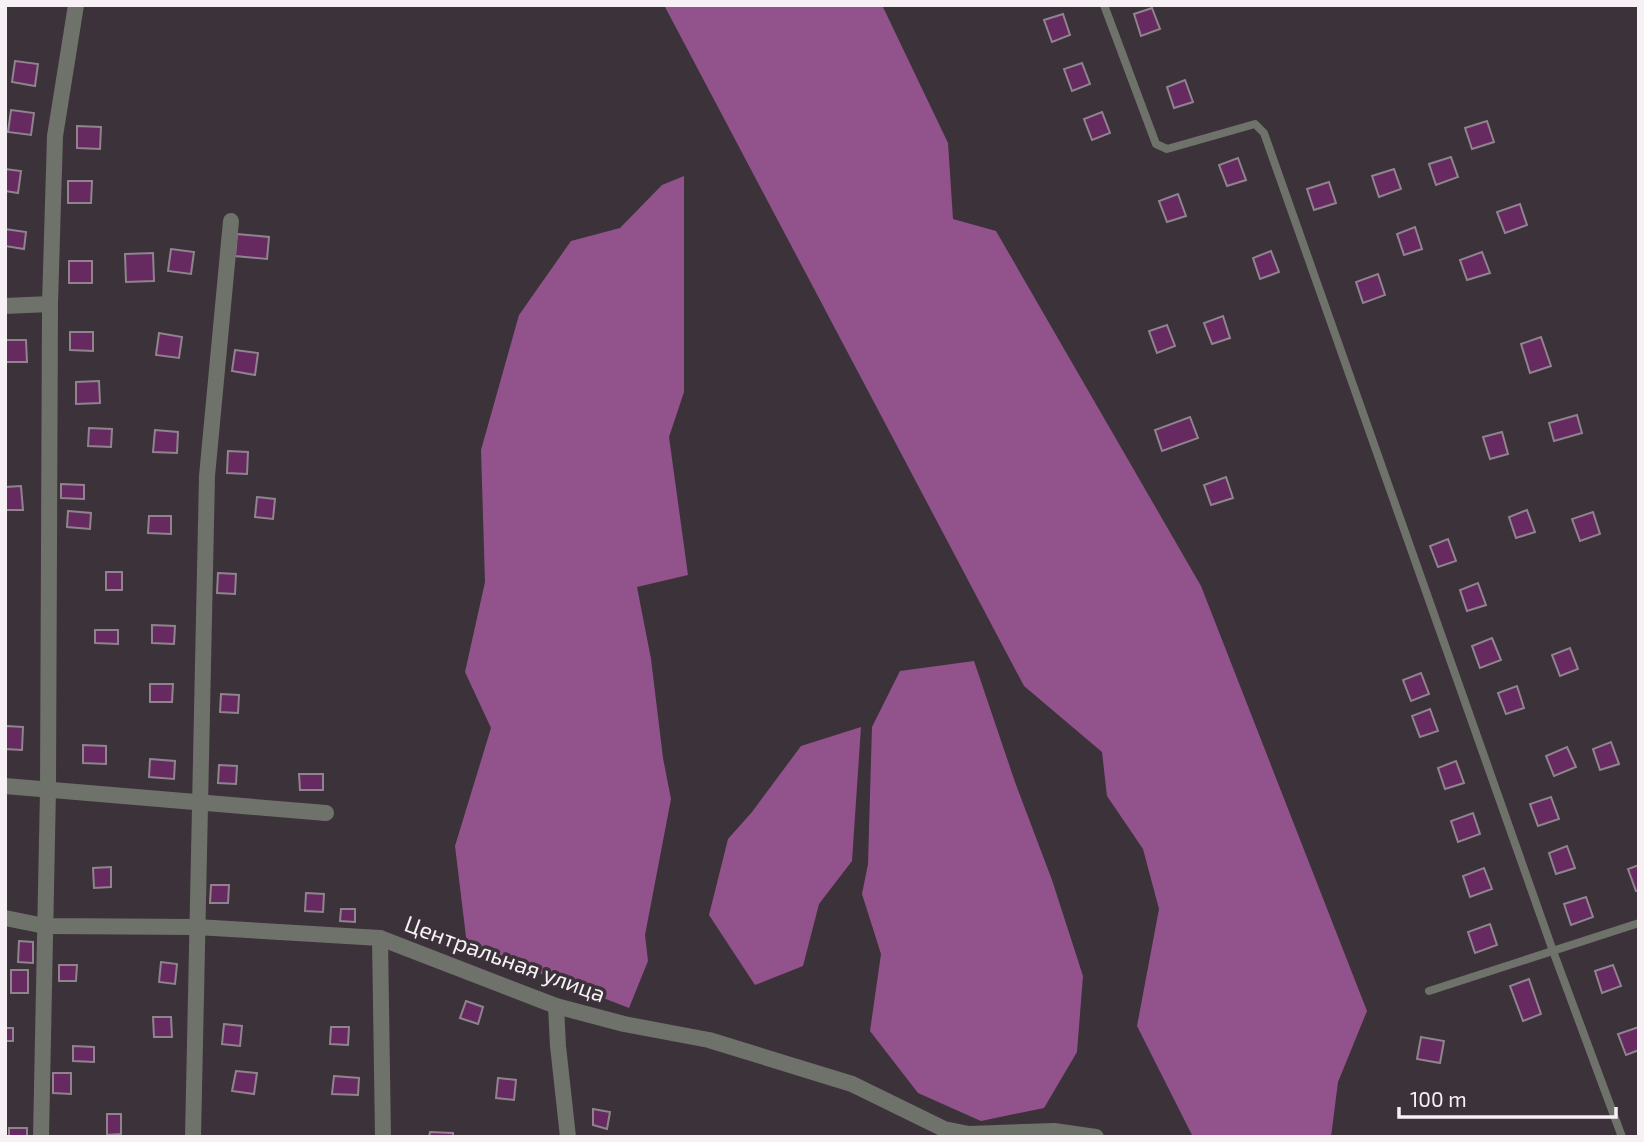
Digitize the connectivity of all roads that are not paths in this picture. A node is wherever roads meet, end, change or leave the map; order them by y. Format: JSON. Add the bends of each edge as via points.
{"nodes":[{"id":1,"x":76,"y":5,"type":"edge"},
{"id":2,"x":1104,"y":5,"type":"edge"},
{"id":3,"x":231,"y":221,"type":"dead end"},
{"id":4,"x":50,"y":304,"type":"junction"},
{"id":5,"x":5,"y":306,"type":"edge"},
{"id":6,"x":5,"y":786,"type":"edge"},
{"id":7,"x":48,"y":790,"type":"junction"},
{"id":8,"x":199,"y":801,"type":"junction"},
{"id":9,"x":326,"y":813,"type":"dead end"},
{"id":10,"x":5,"y":918,"type":"edge"},
{"id":11,"x":1639,"y":923,"type":"edge"},
{"id":12,"x":45,"y":926,"type":"junction"},
{"id":13,"x":197,"y":927,"type":"junction"},
{"id":14,"x":380,"y":937,"type":"junction"},
{"id":15,"x":1553,"y":951,"type":"junction"},
{"id":16,"x":1429,"y":991,"type":"dead end"},
{"id":17,"x":556,"y":1006,"type":"junction"},
{"id":18,"x":945,"y":1133,"type":"edge"},
{"id":19,"x":41,"y":1137,"type":"edge"},
{"id":20,"x":193,"y":1137,"type":"edge"},
{"id":21,"x":383,"y":1137,"type":"edge"},
{"id":22,"x":568,"y":1137,"type":"edge"},
{"id":23,"x":1096,"y":1137,"type":"edge"},
{"id":24,"x":1622,"y":1137,"type":"edge"}],
"edges":[{"from":1,"to":4,"type":"street","via":[[55,136]]},
{"from":2,"to":15,"type":"lane","via":[[1156,145],[1167,149],[1255,124],[1265,133]]},
{"from":3,"to":8,"type":"street","via":[[207,477]]},
{"from":4,"to":5,"type":"street"},
{"from":4,"to":7,"type":"street"},
{"from":6,"to":7,"type":"street"},
{"from":7,"to":8,"type":"street"},
{"from":7,"to":12,"type":"street"},
{"from":8,"to":9,"type":"street"},
{"from":8,"to":13,"type":"street"},
{"from":10,"to":12,"type":"street","name":"Центральная улица"},
{"from":11,"to":15,"type":"lane"},
{"from":12,"to":13,"type":"street","name":"Центральная улица"},
{"from":12,"to":19,"type":"street"},
{"from":13,"to":14,"type":"street","name":"Центральная улица"},
{"from":13,"to":20,"type":"street"},
{"from":14,"to":17,"type":"street","name":"Центральная улица"},
{"from":14,"to":21,"type":"street"},
{"from":15,"to":16,"type":"lane"},
{"from":15,"to":24,"type":"lane"},
{"from":17,"to":18,"type":"street","name":"Центральная улица","via":[[709,1040],[852,1084]]},
{"from":17,"to":22,"type":"street"},
{"from":18,"to":23,"type":"street","name":"Центральная улица","via":[[1054,1131]]}]}
